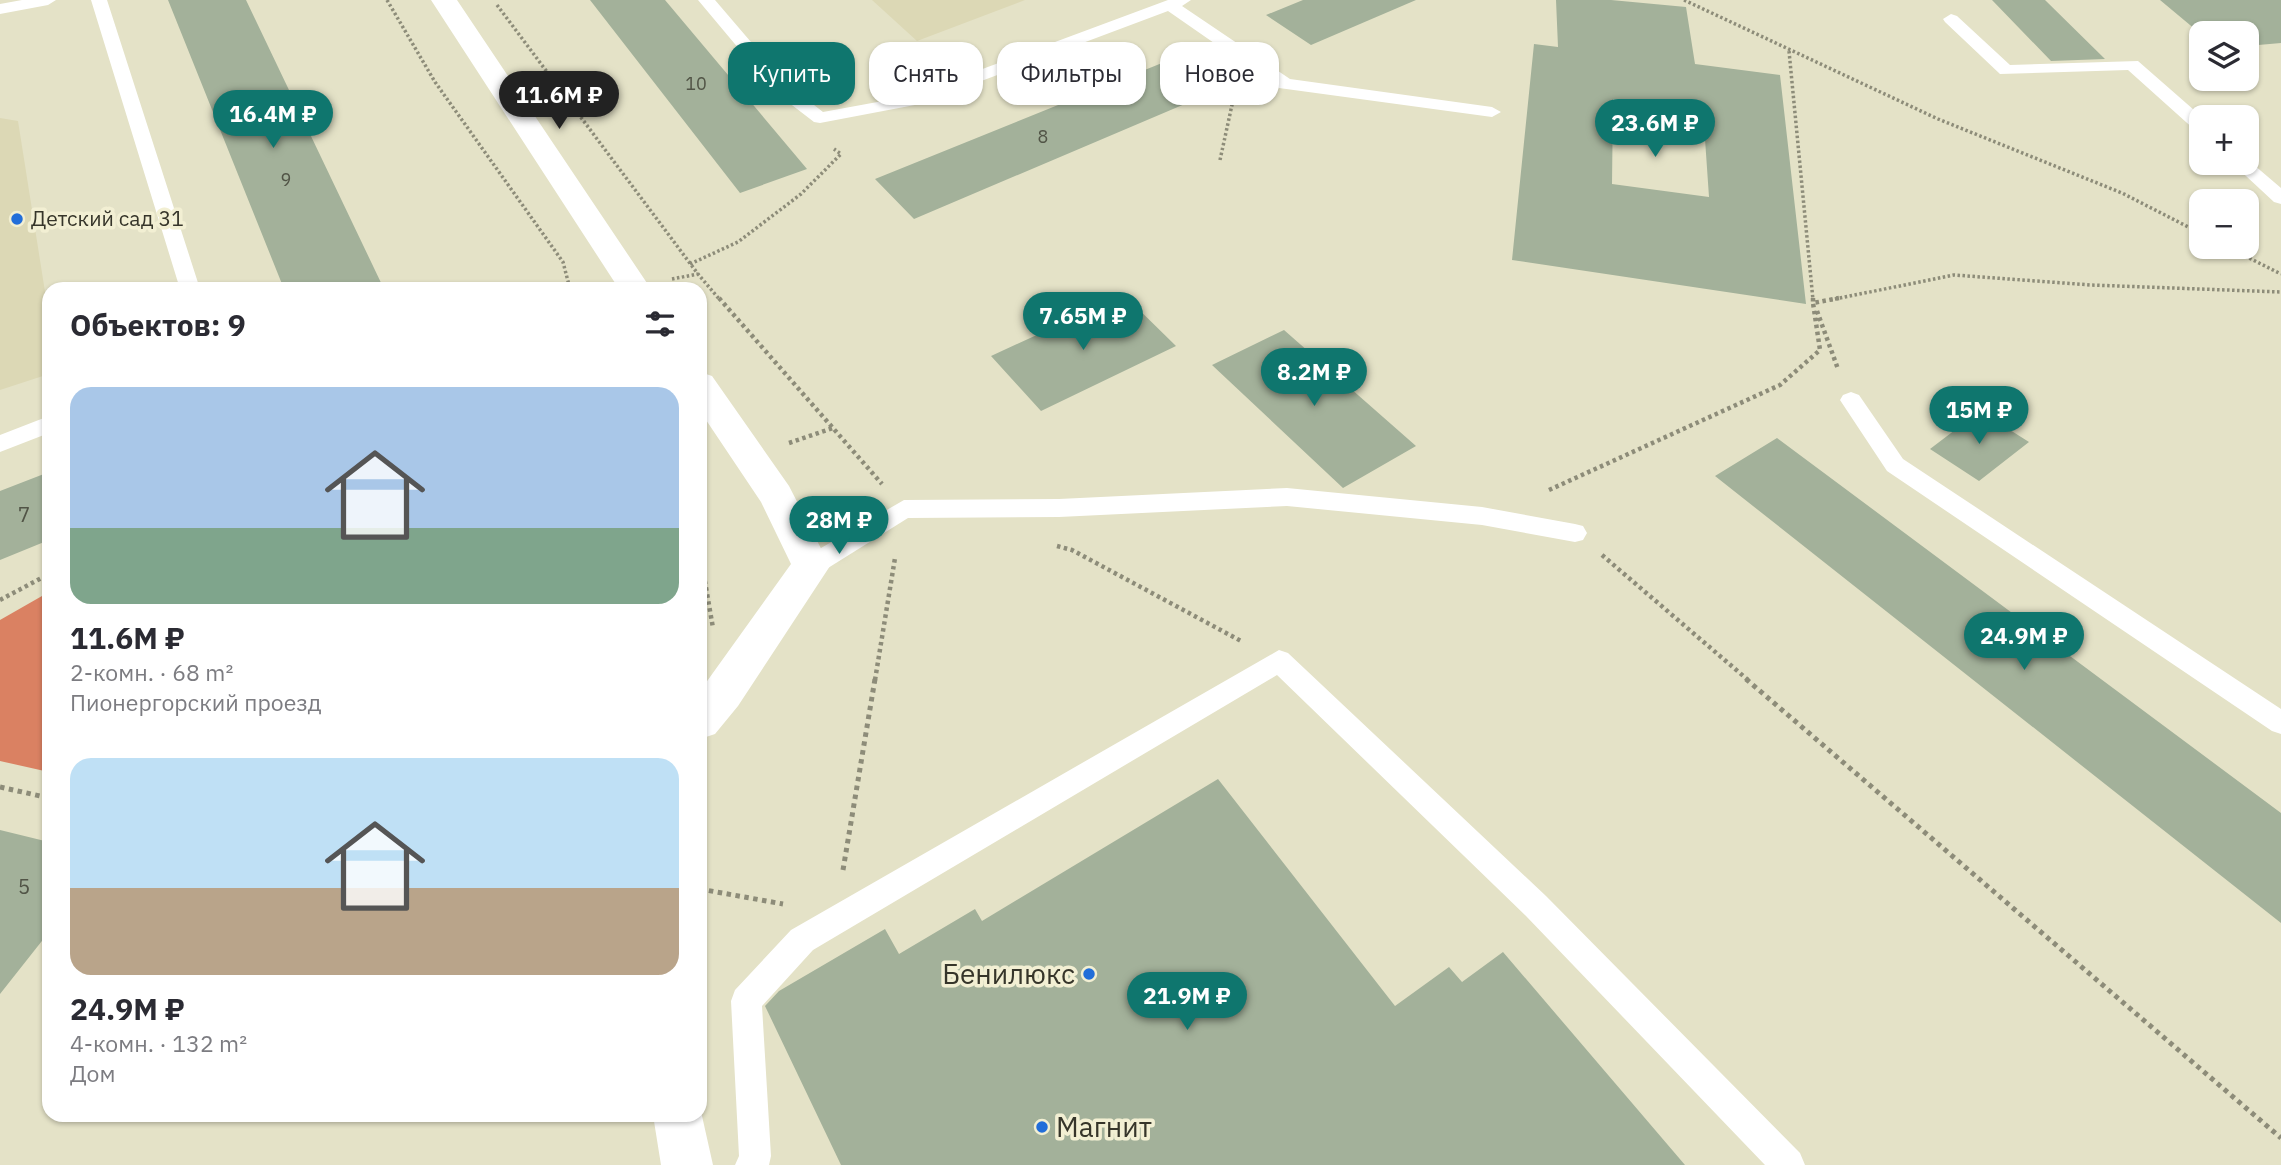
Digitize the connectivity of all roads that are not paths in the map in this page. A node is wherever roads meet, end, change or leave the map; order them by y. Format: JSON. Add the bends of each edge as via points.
{"nodes":[{"id":1,"x":48,"y":0,"type":"edge"},
{"id":2,"x":99,"y":0,"type":"edge"},
{"id":3,"x":444,"y":0,"type":"edge"},
{"id":4,"x":706,"y":0,"type":"edge"},
{"id":5,"x":1177,"y":3,"type":"edge"},
{"id":6,"x":0,"y":9,"type":"edge"},
{"id":7,"x":1951,"y":19,"type":"dead end"},
{"id":8,"x":1492,"y":112,"type":"dead end"},
{"id":9,"x":2189,"y":115,"type":"edge"},
{"id":10,"x":2255,"y":175,"type":"edge"},
{"id":11,"x":2281,"y":198,"type":"edge"},
{"id":12,"x":188,"y":282,"type":"edge"},
{"id":13,"x":630,"y":282,"type":"edge"},
{"id":14,"x":707,"y":394,"type":"edge"},
{"id":15,"x":1850,"y":400,"type":"road end"},
{"id":16,"x":42,"y":427,"type":"edge"},
{"id":17,"x":0,"y":444,"type":"edge"},
{"id":18,"x":1575,"y":533,"type":"road end"},
{"id":19,"x":811,"y":566,"type":"junction"},
{"id":20,"x":707,"y":712,"type":"edge"},
{"id":21,"x":2281,"y":723,"type":"edge"},
{"id":22,"x":679,"y":1122,"type":"edge"},
{"id":23,"x":687,"y":1165,"type":"edge"},
{"id":24,"x":752,"y":1165,"type":"edge"},
{"id":25,"x":1788,"y":1165,"type":"edge"}],
"edges":[{"from":1,"to":6,"type":"lane"},
{"from":2,"to":12,"type":"lane"},
{"from":3,"to":13,"type":"street"},
{"from":4,"to":5,"type":"lane","via":[[781,88],[820,118],[914,100]]},
{"from":5,"to":8,"type":"lane","via":[[1285,84]]},
{"from":7,"to":9,"type":"lane","via":[[2006,70],[2132,65]]},
{"from":10,"to":11,"type":"lane"},
{"from":14,"to":19,"type":"street","via":[[776,496]]},
{"from":15,"to":21,"type":"lane","via":[[1895,465]]},
{"from":16,"to":17,"type":"lane"},
{"from":18,"to":19,"type":"lane","via":[[1482,516],[1287,498],[904,509]]},
{"from":19,"to":20,"type":"street"},
{"from":22,"to":23,"type":"street"},
{"from":24,"to":25,"type":"lane","via":[[746,1001],[803,940],[1279,661],[1536,906]]}]}
